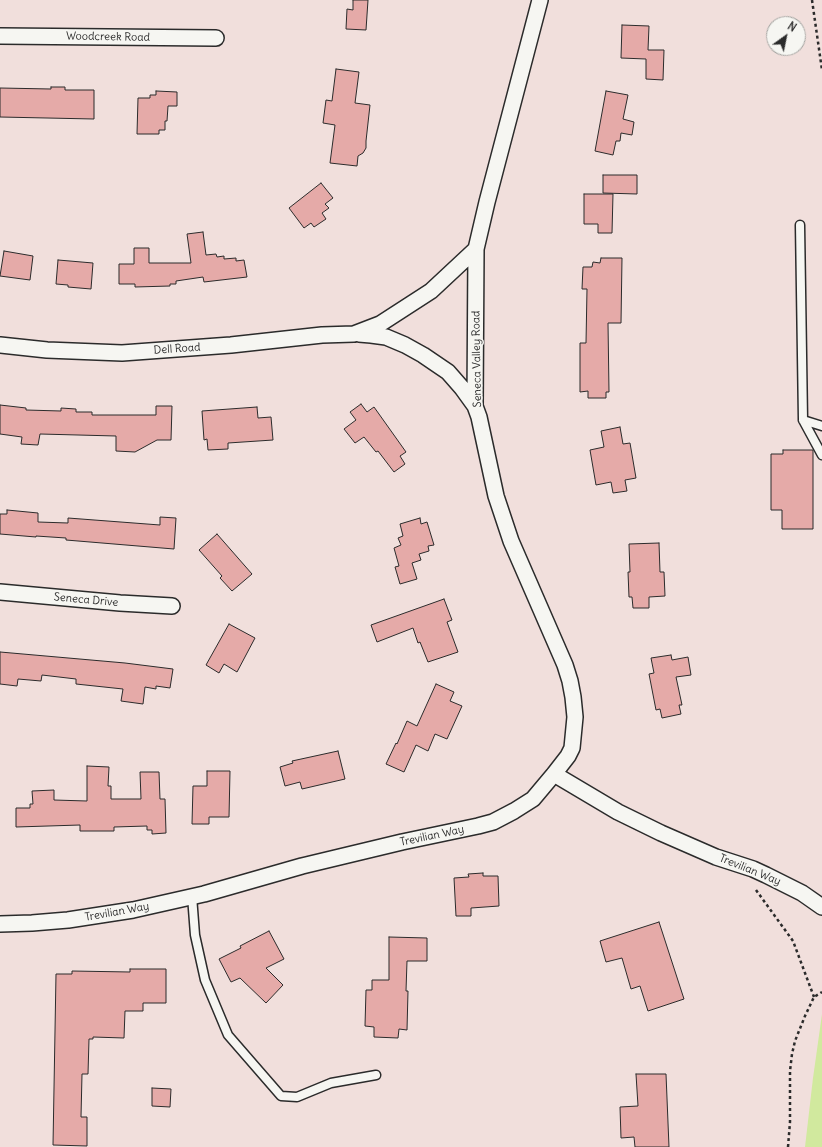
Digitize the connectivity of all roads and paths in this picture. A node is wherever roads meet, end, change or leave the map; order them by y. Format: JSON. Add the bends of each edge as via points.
{"nodes":[{"id":1,"x":540,"y":0,"type":"edge"},
{"id":2,"x":812,"y":0,"type":"edge"},
{"id":3,"x":0,"y":36,"type":"edge"},
{"id":4,"x":216,"y":38,"type":"dead end"},
{"id":5,"x":822,"y":70,"type":"edge"},
{"id":6,"x":800,"y":224,"type":"dead end"},
{"id":7,"x":476,"y":249,"type":"junction"},
{"id":8,"x":354,"y":334,"type":"junction"},
{"id":9,"x":0,"y":345,"type":"edge"},
{"id":10,"x":475,"y":406,"type":"junction"},
{"id":11,"x":803,"y":420,"type":"junction"},
{"id":12,"x":822,"y":426,"type":"edge"},
{"id":13,"x":822,"y":455,"type":"edge"},
{"id":14,"x":0,"y":592,"type":"edge"},
{"id":15,"x":172,"y":606,"type":"dead end"},
{"id":16,"x":554,"y":774,"type":"junction"},
{"id":17,"x":753,"y":870,"type":"junction"},
{"id":18,"x":192,"y":896,"type":"junction"},
{"id":19,"x":822,"y":907,"type":"edge"},
{"id":20,"x":0,"y":924,"type":"edge"},
{"id":21,"x":822,"y":992,"type":"edge"},
{"id":22,"x":814,"y":997,"type":"junction"},
{"id":23,"x":376,"y":1075,"type":"dead end"},
{"id":24,"x":788,"y":1147,"type":"edge"}],
"edges":[{"from":1,"to":7,"type":"street","name":"Seneca Valley Road"},
{"from":2,"to":5,"type":"path"},
{"from":3,"to":4,"type":"street","name":"Woodcreek Road"},
{"from":6,"to":11,"type":"lane"},
{"from":7,"to":8,"type":"street","name":"Dell Road","via":[[431,291],[380,324]]},
{"from":7,"to":10,"type":"street","name":"Seneca Valley Road"},
{"from":8,"to":9,"type":"street","name":"Dell Road","via":[[122,353]]},
{"from":8,"to":10,"type":"street","name":"Dell Road","via":[[386,337],[423,355],[448,372]]},
{"from":10,"to":16,"type":"street","name":"Seneca Valley Road","via":[[496,496],[511,541],[565,665],[573,697],[575,717],[572,748]]},
{"from":11,"to":12,"type":"lane"},
{"from":11,"to":13,"type":"lane"},
{"from":14,"to":15,"type":"street","name":"Seneca Drive"},
{"from":16,"to":17,"type":"street","name":"Trevilian Way","via":[[654,830]]},
{"from":16,"to":18,"type":"street","name":"Trevilian Way","via":[[533,799],[493,822],[302,866]]},
{"from":17,"to":19,"type":"street","name":"Trevilian Way","via":[[802,894]]},
{"from":17,"to":22,"type":"path","via":[[750,879],[752,885],[793,941]]},
{"from":18,"to":20,"type":"street","name":"Trevilian Way","via":[[133,910],[68,920]]},
{"from":18,"to":23,"type":"lane","via":[[195,935],[205,980],[228,1035],[281,1096],[297,1096],[332,1083]]},
{"from":21,"to":22,"type":"path"},
{"from":22,"to":24,"type":"path","via":[[797,1035],[792,1054]]}]}
